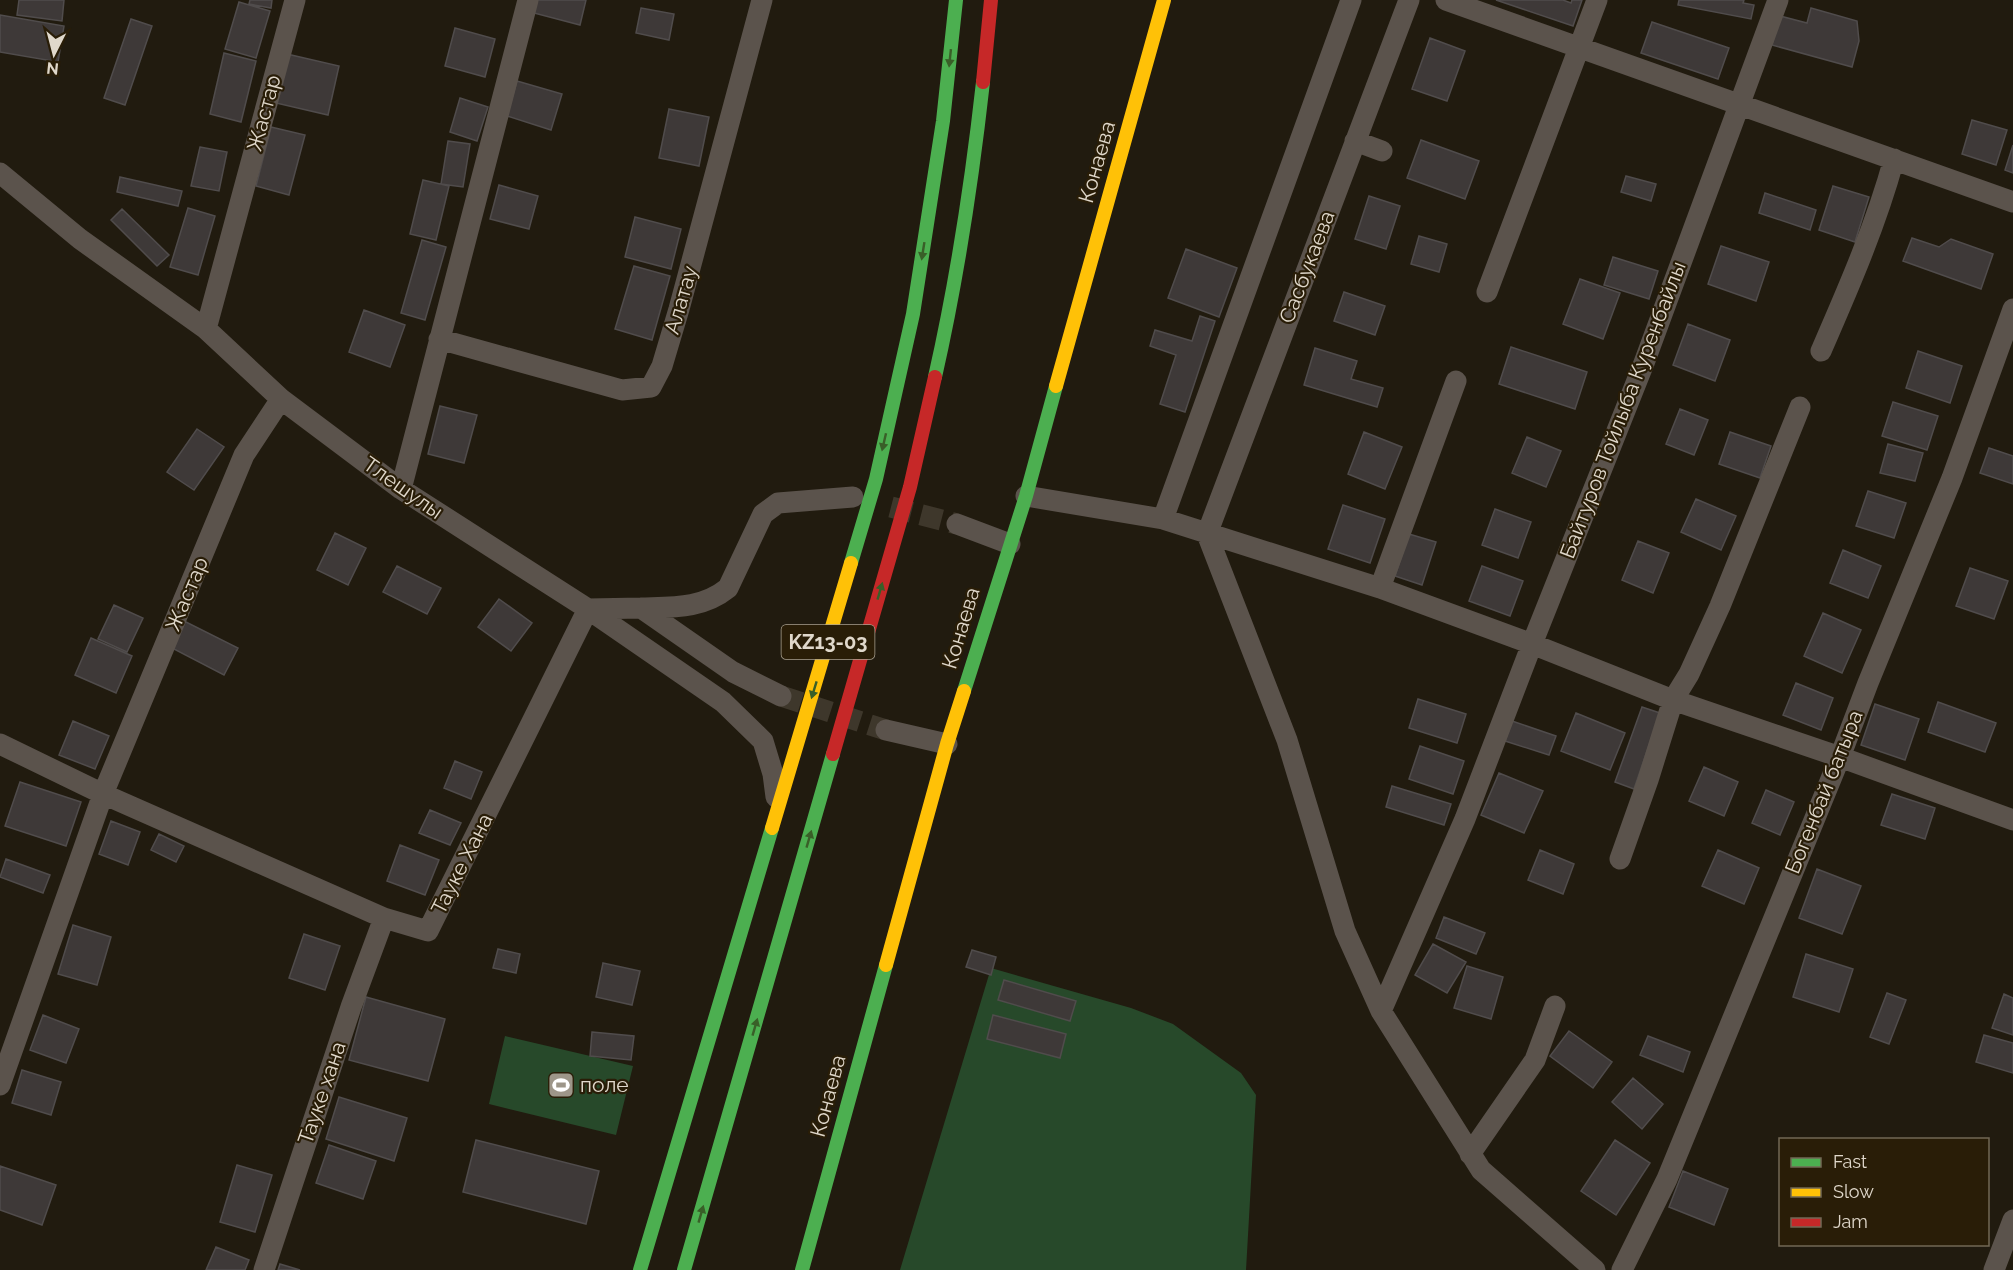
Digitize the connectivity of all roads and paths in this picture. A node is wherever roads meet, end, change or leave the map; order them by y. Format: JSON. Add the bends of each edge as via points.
{"nodes":[{"id":1,"x":295,"y":0,"type":"edge"},
{"id":2,"x":528,"y":0,"type":"edge"},
{"id":3,"x":762,"y":0,"type":"edge"},
{"id":4,"x":956,"y":0,"type":"edge"},
{"id":5,"x":991,"y":0,"type":"edge"},
{"id":6,"x":1164,"y":0,"type":"edge"},
{"id":7,"x":1351,"y":0,"type":"edge"},
{"id":8,"x":1409,"y":0,"type":"edge"},
{"id":9,"x":1446,"y":0,"type":"edge"},
{"id":10,"x":1597,"y":0,"type":"edge"},
{"id":11,"x":1778,"y":0,"type":"edge"},
{"id":12,"x":1579,"y":47,"type":"junction"},
{"id":13,"x":1739,"y":103,"type":"junction"},
{"id":14,"x":1355,"y":141,"type":"junction"},
{"id":15,"x":1382,"y":151,"type":"dead end"},
{"id":16,"x":1894,"y":159,"type":"junction"},
{"id":17,"x":0,"y":173,"type":"edge"},
{"id":18,"x":2013,"y":202,"type":"edge"},
{"id":19,"x":1487,"y":292,"type":"dead end"},
{"id":20,"x":2013,"y":309,"type":"edge"},
{"id":21,"x":206,"y":329,"type":"junction"},
{"id":22,"x":440,"y":339,"type":"junction"},
{"id":23,"x":1821,"y":351,"type":"dead end"},
{"id":24,"x":1456,"y":381,"type":"dead end"},
{"id":25,"x":281,"y":399,"type":"junction"},
{"id":26,"x":1800,"y":406,"type":"dead end"},
{"id":27,"x":401,"y":489,"type":"junction"},
{"id":28,"x":1026,"y":496,"type":"junction"},
{"id":29,"x":853,"y":498,"type":"dead end"},
{"id":30,"x":1163,"y":519,"type":"junction"},
{"id":31,"x":957,"y":524,"type":"tunnel mouth"},
{"id":32,"x":1207,"y":534,"type":"junction"},
{"id":33,"x":1010,"y":544,"type":"junction"},
{"id":34,"x":1380,"y":588,"type":"junction"},
{"id":35,"x":641,"y":608,"type":"junction"},
{"id":36,"x":588,"y":609,"type":"junction"},
{"id":37,"x":1532,"y":644,"type":"junction"},
{"id":38,"x":781,"y":696,"type":"tunnel mouth"},
{"id":39,"x":1673,"y":700,"type":"junction"},
{"id":40,"x":886,"y":730,"type":"tunnel mouth"},
{"id":41,"x":0,"y":744,"type":"edge"},
{"id":42,"x":947,"y":744,"type":"junction"},
{"id":43,"x":1840,"y":757,"type":"junction"},
{"id":44,"x":103,"y":794,"type":"junction"},
{"id":45,"x":778,"y":810,"type":"junction"},
{"id":46,"x":2013,"y":820,"type":"edge"},
{"id":47,"x":1620,"y":859,"type":"dead end"},
{"id":48,"x":384,"y":918,"type":"junction"},
{"id":49,"x":1555,"y":1006,"type":"dead end"},
{"id":50,"x":1381,"y":1011,"type":"junction"},
{"id":51,"x":0,"y":1084,"type":"edge"},
{"id":52,"x":1470,"y":1154,"type":"junction"},
{"id":53,"x":2013,"y":1220,"type":"edge"},
{"id":54,"x":264,"y":1270,"type":"edge"},
{"id":55,"x":640,"y":1270,"type":"edge"},
{"id":56,"x":684,"y":1270,"type":"edge"},
{"id":57,"x":802,"y":1270,"type":"edge"},
{"id":58,"x":1595,"y":1270,"type":"edge"},
{"id":59,"x":1622,"y":1270,"type":"edge"},
{"id":60,"x":1994,"y":1270,"type":"edge"}],
"edges":[{"from":1,"to":21,"type":"street","name":"Жастар"},
{"from":2,"to":22,"type":"street"},
{"from":3,"to":22,"type":"street","name":"Алатау","via":[[679,309],[662,366],[651,387],[622,390]]},
{"from":4,"to":45,"type":"main road","number":"KZ13-03","one_way":true,"via":[[943,121],[911,325],[876,479]]},
{"from":56,"to":5,"type":"main road","number":"KZ13-03","one_way":true,"via":[[910,487],[948,320],[978,126]]},
{"from":6,"to":28,"type":"main road","name":"Конаева"},
{"from":7,"to":30,"type":"street"},
{"from":8,"to":14,"type":"street","name":"Сасбукаева"},
{"from":9,"to":12,"type":"street"},
{"from":10,"to":12,"type":"street"},
{"from":11,"to":13,"type":"street","name":"Байтуров Тойлыба Куренбайлы"},
{"from":12,"to":13,"type":"street"},
{"from":12,"to":19,"type":"street"},
{"from":13,"to":16,"type":"street"},
{"from":13,"to":37,"type":"street","name":"Байтуров Тойлыба Куренбайлы","via":[[1644,363]]},
{"from":14,"to":15,"type":"street"},
{"from":14,"to":32,"type":"street","name":"Сасбукаева"},
{"from":16,"to":18,"type":"street"},
{"from":16,"to":23,"type":"street","via":[[1868,236]]},
{"from":17,"to":21,"type":"street","name":"Тлешулы","via":[[80,239]]},
{"from":20,"to":43,"type":"street","name":"Богенбай батыра","via":[[1948,488]]},
{"from":21,"to":25,"type":"street","name":"Тлешулы"},
{"from":22,"to":27,"type":"street"},
{"from":24,"to":34,"type":"street"},
{"from":25,"to":27,"type":"street","name":"Тлешулы"},
{"from":25,"to":44,"type":"street","name":"Жастар","via":[[244,455]]},
{"from":26,"to":39,"type":"street","via":[[1720,606]]},
{"from":27,"to":36,"type":"street","name":"Тлешулы"},
{"from":28,"to":30,"type":"street"},
{"from":28,"to":33,"type":"main road","name":"Конаева"},
{"from":29,"to":35,"type":"street","via":[[778,503],[763,514],[728,588],[718,596],[687,607]]},
{"from":30,"to":32,"type":"street"},
{"from":31,"to":33,"type":"street"},
{"from":32,"to":34,"type":"street"},
{"from":32,"to":50,"type":"street","via":[[1287,741],[1345,931]]},
{"from":33,"to":42,"type":"main road","name":"Конаева"},
{"from":34,"to":37,"type":"street"},
{"from":35,"to":36,"type":"street"},
{"from":35,"to":38,"type":"street","via":[[733,672]]},
{"from":36,"to":45,"type":"street","name":"Тлешулы","via":[[723,702],[764,741]]},
{"from":36,"to":48,"type":"street","name":"Тауке Хана","via":[[428,931]]},
{"from":37,"to":39,"type":"street"},
{"from":37,"to":50,"type":"street","name":"Байтуров Тойлыба Куренбайлы","via":[[1465,819]]},
{"from":39,"to":43,"type":"street"},
{"from":39,"to":47,"type":"street"},
{"from":40,"to":42,"type":"street"},
{"from":41,"to":44,"type":"street"},
{"from":42,"to":57,"type":"main road","name":"Конаева"},
{"from":43,"to":46,"type":"street"},
{"from":43,"to":59,"type":"street","name":"Богенбай батыра","via":[[1667,1179]]},
{"from":44,"to":48,"type":"street","name":"Тауке Хана"},
{"from":44,"to":51,"type":"street","name":"Жастар"},
{"from":45,"to":55,"type":"main road","number":"KZ13-03"},
{"from":48,"to":54,"type":"street","name":"Тауке хана"},
{"from":49,"to":52,"type":"street","via":[[1535,1060]]},
{"from":50,"to":52,"type":"street"},
{"from":52,"to":58,"type":"street","via":[[1481,1170]]},
{"from":53,"to":60,"type":"street"}]}
